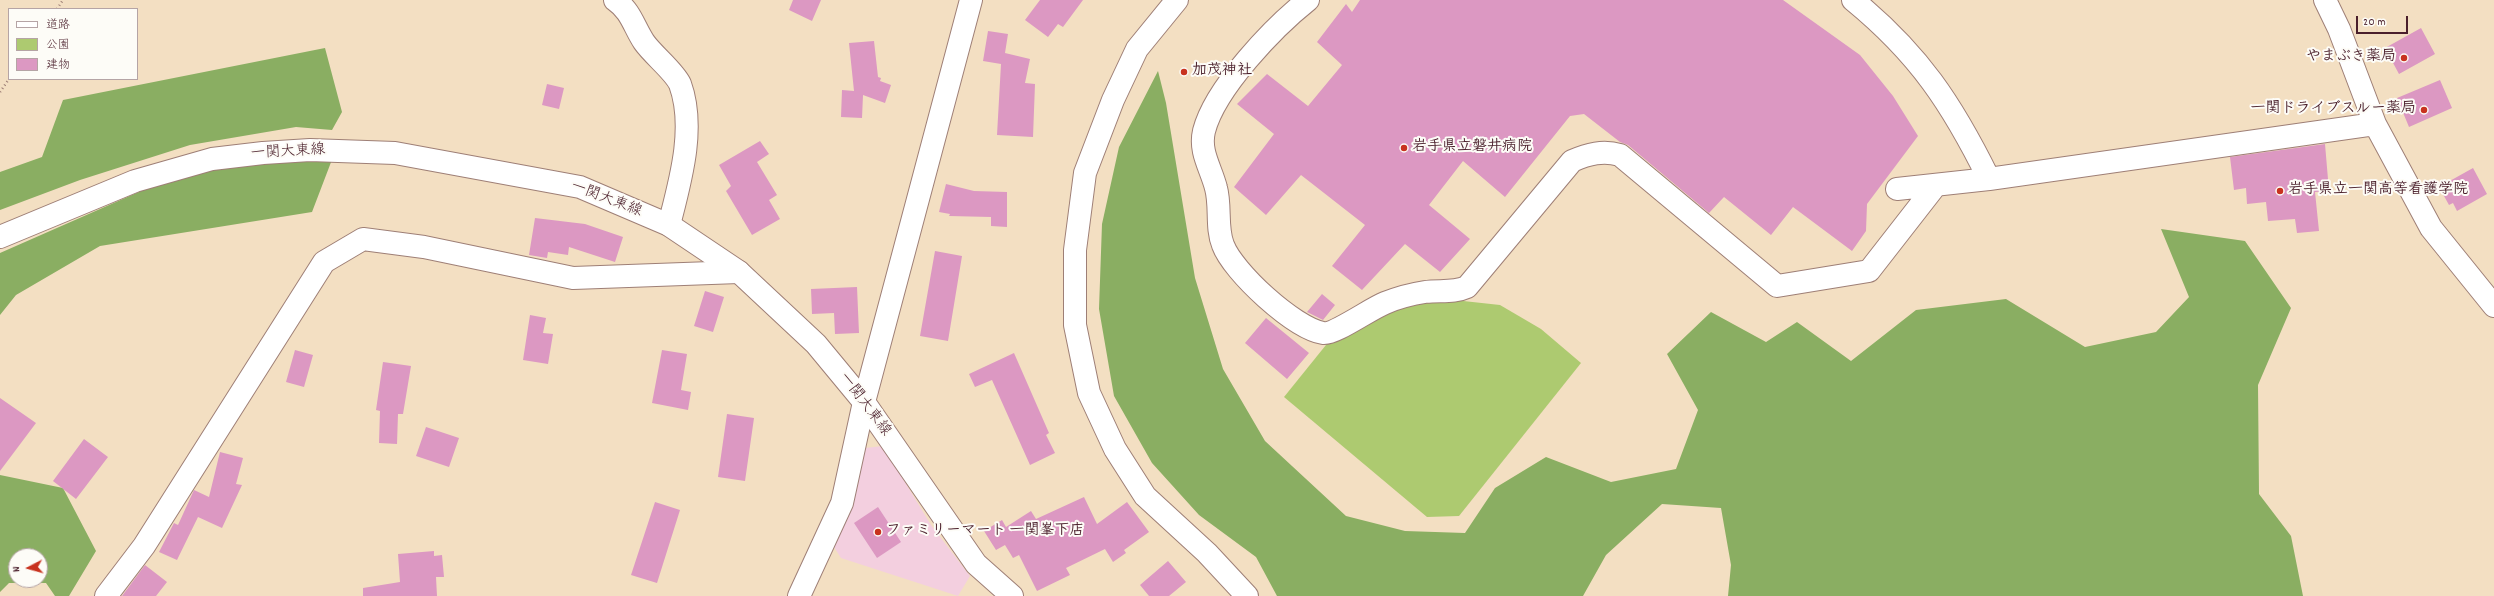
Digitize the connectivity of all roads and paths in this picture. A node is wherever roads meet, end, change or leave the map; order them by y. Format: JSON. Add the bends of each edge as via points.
{"nodes":[{"id":1,"x":615,"y":0,"type":"edge"},
{"id":2,"x":971,"y":0,"type":"edge"},
{"id":3,"x":1178,"y":0,"type":"edge"},
{"id":4,"x":1308,"y":0,"type":"edge"},
{"id":5,"x":1853,"y":0,"type":"edge"},
{"id":6,"x":2324,"y":0,"type":"edge"},
{"id":7,"x":8,"y":80,"type":"edge"},
{"id":8,"x":0,"y":92,"type":"edge"},
{"id":9,"x":2374,"y":124,"type":"junction"},
{"id":10,"x":1989,"y":179,"type":"junction"},
{"id":11,"x":1936,"y":185,"type":"junction"},
{"id":12,"x":1897,"y":189,"type":"dead end"},
{"id":13,"x":669,"y":225,"type":"junction"},
{"id":14,"x":0,"y":237,"type":"edge"},
{"id":15,"x":739,"y":272,"type":"junction"},
{"id":16,"x":2494,"y":306,"type":"edge"},
{"id":17,"x":864,"y":402,"type":"junction"},
{"id":18,"x":106,"y":596,"type":"edge"},
{"id":19,"x":799,"y":596,"type":"edge"},
{"id":20,"x":1012,"y":596,"type":"edge"},
{"id":21,"x":1247,"y":596,"type":"edge"}],
"edges":[{"from":1,"to":13,"type":"street","via":[[626,8],[644,42],[679,83],[687,124],[679,187]]},
{"from":2,"to":17,"type":"street"},
{"from":3,"to":21,"type":"street","via":[[1137,49],[1113,100],[1085,173],[1075,250],[1075,325],[1089,393],[1115,449],[1145,496],[1207,553]]},
{"from":4,"to":11,"type":"street","via":[[1288,16],[1255,50],[1227,88],[1207,121],[1202,144],[1220,201],[1222,243],[1230,260],[1261,293],[1314,330],[1325,333],[1336,330],[1363,313],[1402,297],[1467,287],[1572,161],[1594,153],[1620,154],[1777,286],[1869,271]]},
{"from":5,"to":10,"type":"street","via":[[1911,54],[1939,90],[1967,134]]},
{"from":6,"to":9,"type":"street","via":[[2339,29]]},
{"from":7,"to":8,"type":"path"},
{"from":9,"to":10,"type":"street"},
{"from":9,"to":16,"type":"street","via":[[2431,228]]},
{"from":10,"to":11,"type":"street"},
{"from":11,"to":12,"type":"street"},
{"from":13,"to":14,"type":"street","name":"一関大東線","via":[[580,186],[395,153],[310,150],[212,159],[135,181]]},
{"from":13,"to":15,"type":"street","name":"一関大東線"},
{"from":15,"to":17,"type":"street","name":"一関大東線","via":[[816,344]]},
{"from":15,"to":18,"type":"street","via":[[573,278],[424,247],[363,239],[324,262],[144,546]]},
{"from":17,"to":19,"type":"street","via":[[842,502]]},
{"from":17,"to":20,"type":"street","name":"一関大東線","via":[[976,564]]}]}
